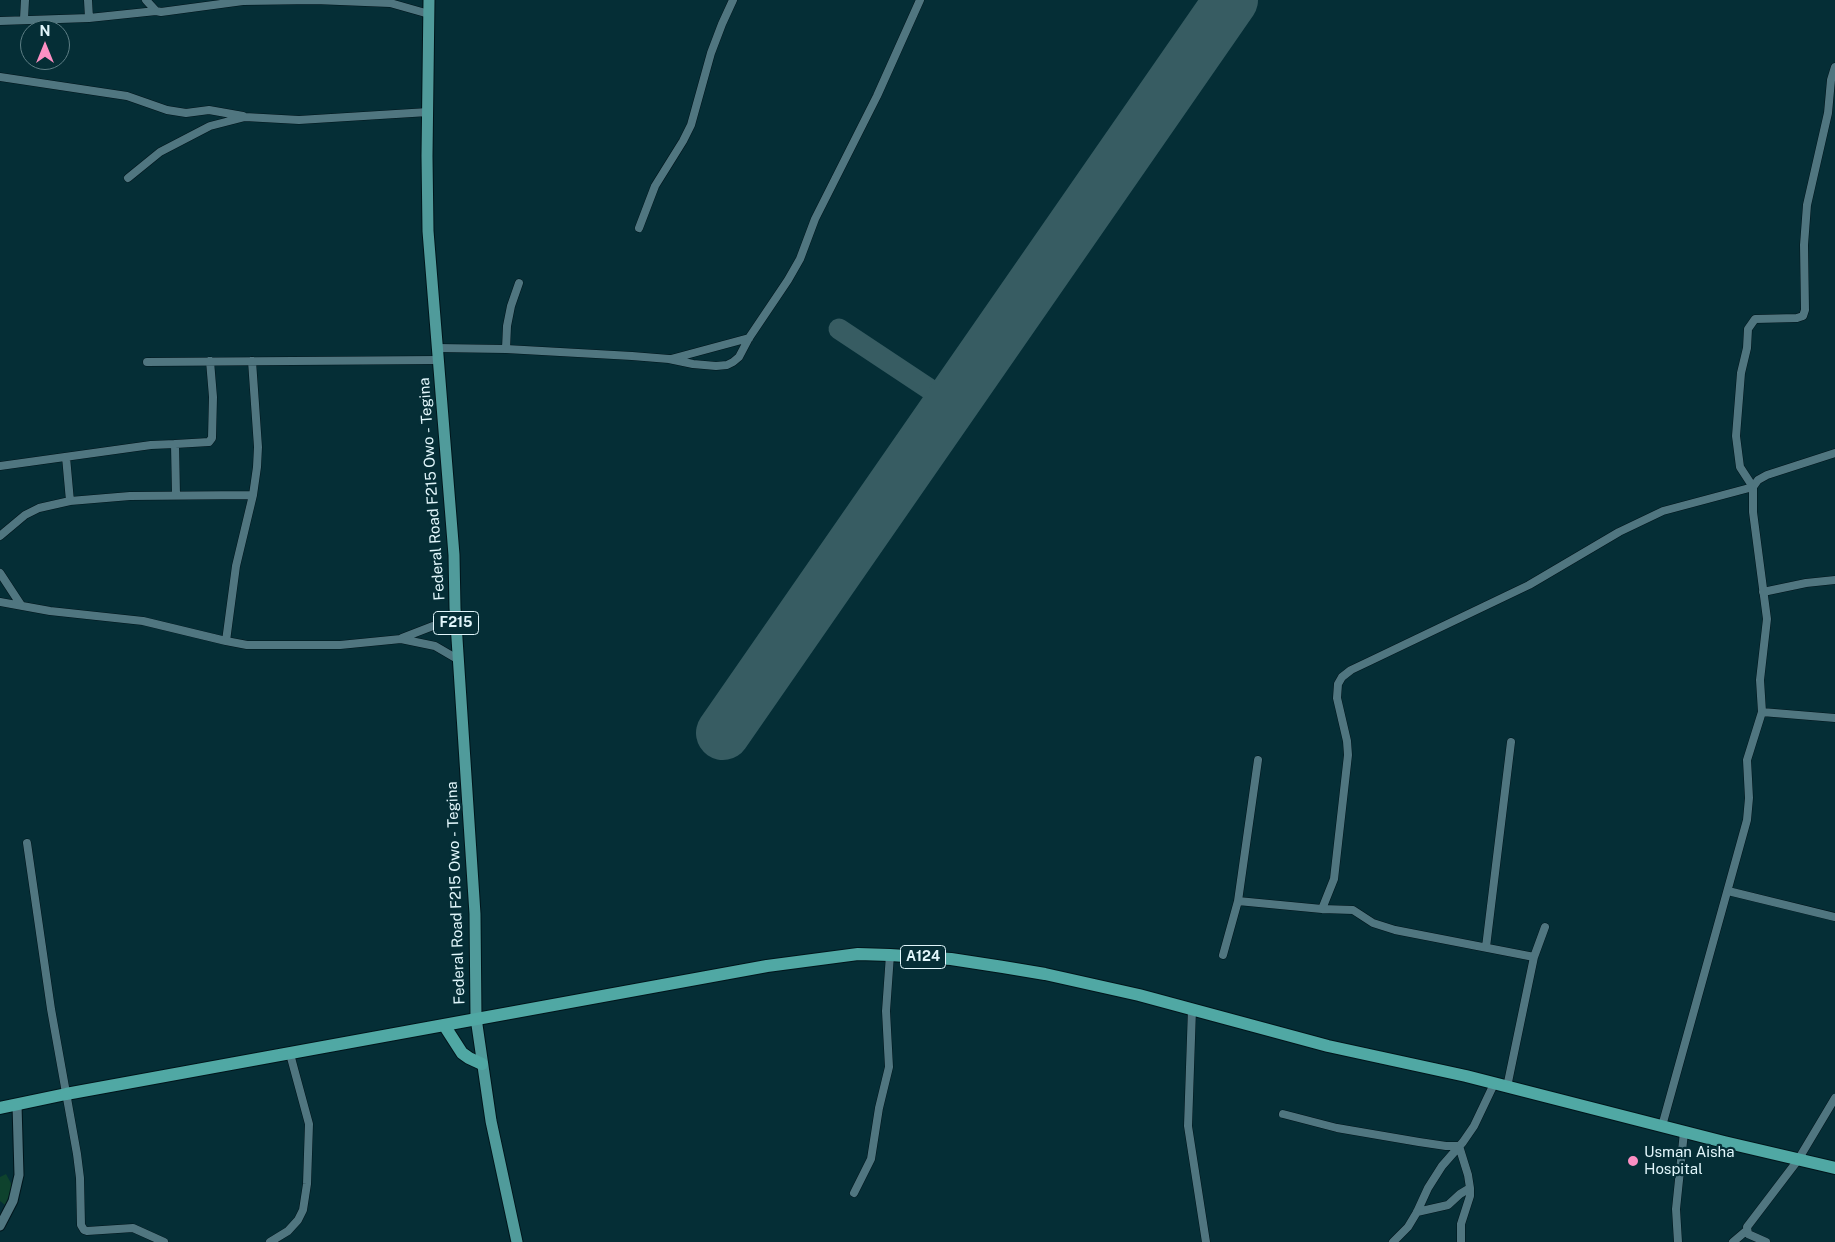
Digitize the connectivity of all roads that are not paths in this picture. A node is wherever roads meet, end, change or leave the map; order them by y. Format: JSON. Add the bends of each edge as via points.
{"nodes":[{"id":1,"x":25,"y":0,"type":"edge"},
{"id":2,"x":88,"y":0,"type":"edge"},
{"id":3,"x":146,"y":0,"type":"edge"},
{"id":4,"x":430,"y":0,"type":"edge"},
{"id":5,"x":733,"y":0,"type":"edge"},
{"id":6,"x":920,"y":0,"type":"edge"},
{"id":7,"x":156,"y":11,"type":"junction"},
{"id":8,"x":429,"y":14,"type":"junction"},
{"id":9,"x":90,"y":18,"type":"junction"},
{"id":10,"x":24,"y":19,"type":"junction"},
{"id":11,"x":0,"y":21,"type":"edge"},
{"id":12,"x":1835,"y":67,"type":"edge"},
{"id":13,"x":0,"y":77,"type":"edge"},
{"id":14,"x":428,"y":112,"type":"junction"},
{"id":15,"x":245,"y":117,"type":"junction"},
{"id":16,"x":128,"y":178,"type":"dead end"},
{"id":17,"x":638,"y":228,"type":"dead end"},
{"id":18,"x":519,"y":283,"type":"dead end"},
{"id":19,"x":749,"y":338,"type":"junction"},
{"id":20,"x":506,"y":349,"type":"junction"},
{"id":21,"x":438,"y":354,"type":"junction"},
{"id":22,"x":669,"y":359,"type":"junction"},
{"id":23,"x":210,"y":361,"type":"junction"},
{"id":24,"x":252,"y":361,"type":"junction"},
{"id":25,"x":147,"y":362,"type":"dead end"},
{"id":26,"x":175,"y":444,"type":"junction"},
{"id":27,"x":1835,"y":453,"type":"edge"},
{"id":28,"x":66,"y":456,"type":"junction"},
{"id":29,"x":0,"y":466,"type":"edge"},
{"id":30,"x":1753,"y":488,"type":"junction"},
{"id":31,"x":176,"y":494,"type":"junction"},
{"id":32,"x":253,"y":495,"type":"junction"},
{"id":33,"x":70,"y":500,"type":"junction"},
{"id":34,"x":0,"y":536,"type":"edge"},
{"id":35,"x":0,"y":573,"type":"edge"},
{"id":36,"x":1835,"y":580,"type":"edge"},
{"id":37,"x":1763,"y":592,"type":"junction"},
{"id":38,"x":0,"y":602,"type":"edge"},
{"id":39,"x":21,"y":606,"type":"junction"},
{"id":40,"x":456,"y":620,"type":"junction"},
{"id":41,"x":401,"y":639,"type":"junction"},
{"id":42,"x":226,"y":641,"type":"junction"},
{"id":43,"x":459,"y":660,"type":"junction"},
{"id":44,"x":1762,"y":712,"type":"junction"},
{"id":45,"x":1835,"y":718,"type":"edge"},
{"id":46,"x":1511,"y":742,"type":"dead end"},
{"id":47,"x":1258,"y":760,"type":"dead end"},
{"id":48,"x":27,"y":843,"type":"dead end"},
{"id":49,"x":1728,"y":891,"type":"junction"},
{"id":50,"x":1238,"y":901,"type":"junction"},
{"id":51,"x":1322,"y":909,"type":"junction"},
{"id":52,"x":1835,"y":917,"type":"edge"},
{"id":53,"x":1545,"y":927,"type":"dead end"},
{"id":54,"x":1486,"y":947,"type":"junction"},
{"id":55,"x":890,"y":955,"type":"junction"},
{"id":56,"x":1223,"y":955,"type":"dead end"},
{"id":57,"x":1534,"y":956,"type":"junction"},
{"id":58,"x":1192,"y":1008,"type":"junction"},
{"id":59,"x":476,"y":1018,"type":"junction"},
{"id":60,"x":444,"y":1025,"type":"junction"},
{"id":61,"x":290,"y":1054,"type":"junction"},
{"id":62,"x":482,"y":1064,"type":"junction"},
{"id":63,"x":1500,"y":1086,"type":"junction"},
{"id":64,"x":66,"y":1094,"type":"junction"},
{"id":65,"x":1835,"y":1098,"type":"edge"},
{"id":66,"x":17,"y":1105,"type":"junction"},
{"id":67,"x":0,"y":1108,"type":"edge"},
{"id":68,"x":1282,"y":1114,"type":"dead end"},
{"id":69,"x":1662,"y":1126,"type":"junction"},
{"id":70,"x":1684,"y":1132,"type":"junction"},
{"id":71,"x":1459,"y":1146,"type":"junction"},
{"id":72,"x":1798,"y":1160,"type":"junction"},
{"id":73,"x":1835,"y":1168,"type":"edge"},
{"id":74,"x":1470,"y":1188,"type":"junction"},
{"id":75,"x":854,"y":1194,"type":"dead end"},
{"id":76,"x":1418,"y":1212,"type":"junction"},
{"id":77,"x":0,"y":1226,"type":"edge"},
{"id":78,"x":1746,"y":1231,"type":"junction"},
{"id":79,"x":164,"y":1242,"type":"edge"},
{"id":80,"x":270,"y":1242,"type":"edge"},
{"id":81,"x":517,"y":1242,"type":"edge"},
{"id":82,"x":1206,"y":1242,"type":"edge"},
{"id":83,"x":1393,"y":1242,"type":"edge"},
{"id":84,"x":1461,"y":1242,"type":"edge"},
{"id":85,"x":1678,"y":1242,"type":"edge"},
{"id":86,"x":1733,"y":1242,"type":"edge"},
{"id":87,"x":1766,"y":1242,"type":"edge"}],
"edges":[{"from":1,"to":10,"type":"street"},
{"from":2,"to":9,"type":"street"},
{"from":3,"to":7,"type":"street"},
{"from":4,"to":8,"type":"main road","name":"Federal Road F215 Owo - Tegina","number":"F215"},
{"from":5,"to":17,"type":"street","via":[[711,53],[691,125],[655,186]]},
{"from":6,"to":19,"type":"street","via":[[877,96],[815,219],[800,258]]},
{"from":7,"to":8,"type":"street","via":[[243,1],[315,0],[390,4]]},
{"from":7,"to":9,"type":"street"},
{"from":8,"to":14,"type":"main road","name":"Federal Road F215 Owo - Tegina","number":"F215"},
{"from":9,"to":10,"type":"street"},
{"from":10,"to":11,"type":"street"},
{"from":12,"to":30,"type":"street","via":[[1807,205],[1805,310],[1803,316],[1797,318],[1755,319],[1748,329],[1736,436],[1740,468]]},
{"from":13,"to":15,"type":"street","via":[[127,96],[167,110],[186,113],[209,110]]},
{"from":14,"to":15,"type":"street","via":[[300,120]]},
{"from":14,"to":21,"type":"main road","name":"Federal Road F215 Owo - Tegina","number":"F215","via":[[428,231]]},
{"from":15,"to":16,"type":"street","via":[[210,126],[160,152]]},
{"from":18,"to":20,"type":"street","via":[[507,326]]},
{"from":19,"to":22,"type":"street"},
{"from":19,"to":22,"type":"street","via":[[739,356],[727,365]]},
{"from":20,"to":21,"type":"street"},
{"from":20,"to":22,"type":"street"},
{"from":21,"to":24,"type":"street"},
{"from":21,"to":40,"type":"main road","name":"Federal Road F215 Owo - Tegina","number":"F215"},
{"from":23,"to":24,"type":"street"},
{"from":23,"to":25,"type":"street"},
{"from":23,"to":26,"type":"street","via":[[212,438],[209,442]]},
{"from":24,"to":32,"type":"street","via":[[258,447]]},
{"from":26,"to":28,"type":"street"},
{"from":26,"to":31,"type":"street"},
{"from":27,"to":30,"type":"street","via":[[1767,475]]},
{"from":28,"to":29,"type":"street"},
{"from":28,"to":33,"type":"street"},
{"from":30,"to":37,"type":"street"},
{"from":30,"to":51,"type":"street","via":[[1663,511],[1619,532],[1529,585],[1351,670],[1342,678],[1336,698],[1348,755],[1334,879]]},
{"from":31,"to":32,"type":"street"},
{"from":31,"to":33,"type":"street"},
{"from":32,"to":42,"type":"street","via":[[236,566]]},
{"from":33,"to":34,"type":"street","via":[[25,515]]},
{"from":35,"to":39,"type":"street"},
{"from":36,"to":37,"type":"street"},
{"from":37,"to":44,"type":"street","via":[[1767,619],[1760,680]]},
{"from":38,"to":39,"type":"street"},
{"from":39,"to":42,"type":"street","via":[[143,621]]},
{"from":40,"to":41,"type":"street"},
{"from":40,"to":43,"type":"main road","name":"Federal Road F215 Owo - Tegina","number":"F215"},
{"from":41,"to":42,"type":"street","via":[[295,646]]},
{"from":41,"to":43,"type":"street","via":[[435,646]]},
{"from":43,"to":59,"type":"main road","name":"Federal Road F215 Owo - Tegina","number":"F215","via":[[475,914]]},
{"from":44,"to":45,"type":"street"},
{"from":44,"to":49,"type":"street","via":[[1747,760],[1747,820]]},
{"from":46,"to":54,"type":"street"},
{"from":47,"to":50,"type":"street"},
{"from":48,"to":64,"type":"street"},
{"from":49,"to":52,"type":"street"},
{"from":49,"to":69,"type":"street"},
{"from":50,"to":51,"type":"street"},
{"from":50,"to":56,"type":"street"},
{"from":51,"to":54,"type":"street","via":[[1353,910],[1373,923],[1395,930]]},
{"from":53,"to":57,"type":"street"},
{"from":54,"to":57,"type":"street"},
{"from":55,"to":58,"type":"highway","number":"A124","via":[[951,959],[1037,973]]},
{"from":55,"to":59,"type":"highway","number":"A124","via":[[858,954],[796,961]]},
{"from":55,"to":75,"type":"street","via":[[886,1011],[889,1067],[871,1159]]},
{"from":57,"to":63,"type":"street"},
{"from":58,"to":63,"type":"highway","number":"A124","via":[[1328,1046]]},
{"from":58,"to":82,"type":"street","via":[[1188,1126]]},
{"from":59,"to":60,"type":"highway","number":"A124"},
{"from":59,"to":62,"type":"main road","name":"Federal Road F215 Owo - Tegina","number":"F215"},
{"from":60,"to":61,"type":"highway","number":"A124"},
{"from":60,"to":62,"type":"highway","via":[[462,1053]]},
{"from":61,"to":64,"type":"highway","number":"A124"},
{"from":61,"to":80,"type":"street","via":[[308,1124],[307,1184],[298,1220]]},
{"from":62,"to":81,"type":"main road","name":"Federal Road F215 Owo - Tegina","number":"F215"},
{"from":63,"to":69,"type":"highway","number":"A124"},
{"from":63,"to":71,"type":"street"},
{"from":64,"to":66,"type":"highway","number":"A124"},
{"from":64,"to":79,"type":"street","via":[[77,1154],[82,1227],[87,1231],[133,1228]]},
{"from":65,"to":72,"type":"street"},
{"from":66,"to":67,"type":"highway","number":"A124"},
{"from":66,"to":77,"type":"street","via":[[18,1175],[13,1201]]},
{"from":68,"to":71,"type":"street","via":[[1337,1128]]},
{"from":69,"to":70,"type":"highway","number":"A124"},
{"from":70,"to":72,"type":"highway","number":"A124"},
{"from":70,"to":85,"type":"street","via":[[1676,1209]]},
{"from":71,"to":74,"type":"street"},
{"from":71,"to":76,"type":"street","via":[[1428,1188]]},
{"from":72,"to":73,"type":"highway","number":"A124"},
{"from":72,"to":78,"type":"street"},
{"from":74,"to":76,"type":"street","via":[[1448,1206]]},
{"from":74,"to":84,"type":"street","via":[[1461,1224]]},
{"from":76,"to":83,"type":"street"},
{"from":78,"to":86,"type":"street"},
{"from":78,"to":87,"type":"street"}]}
